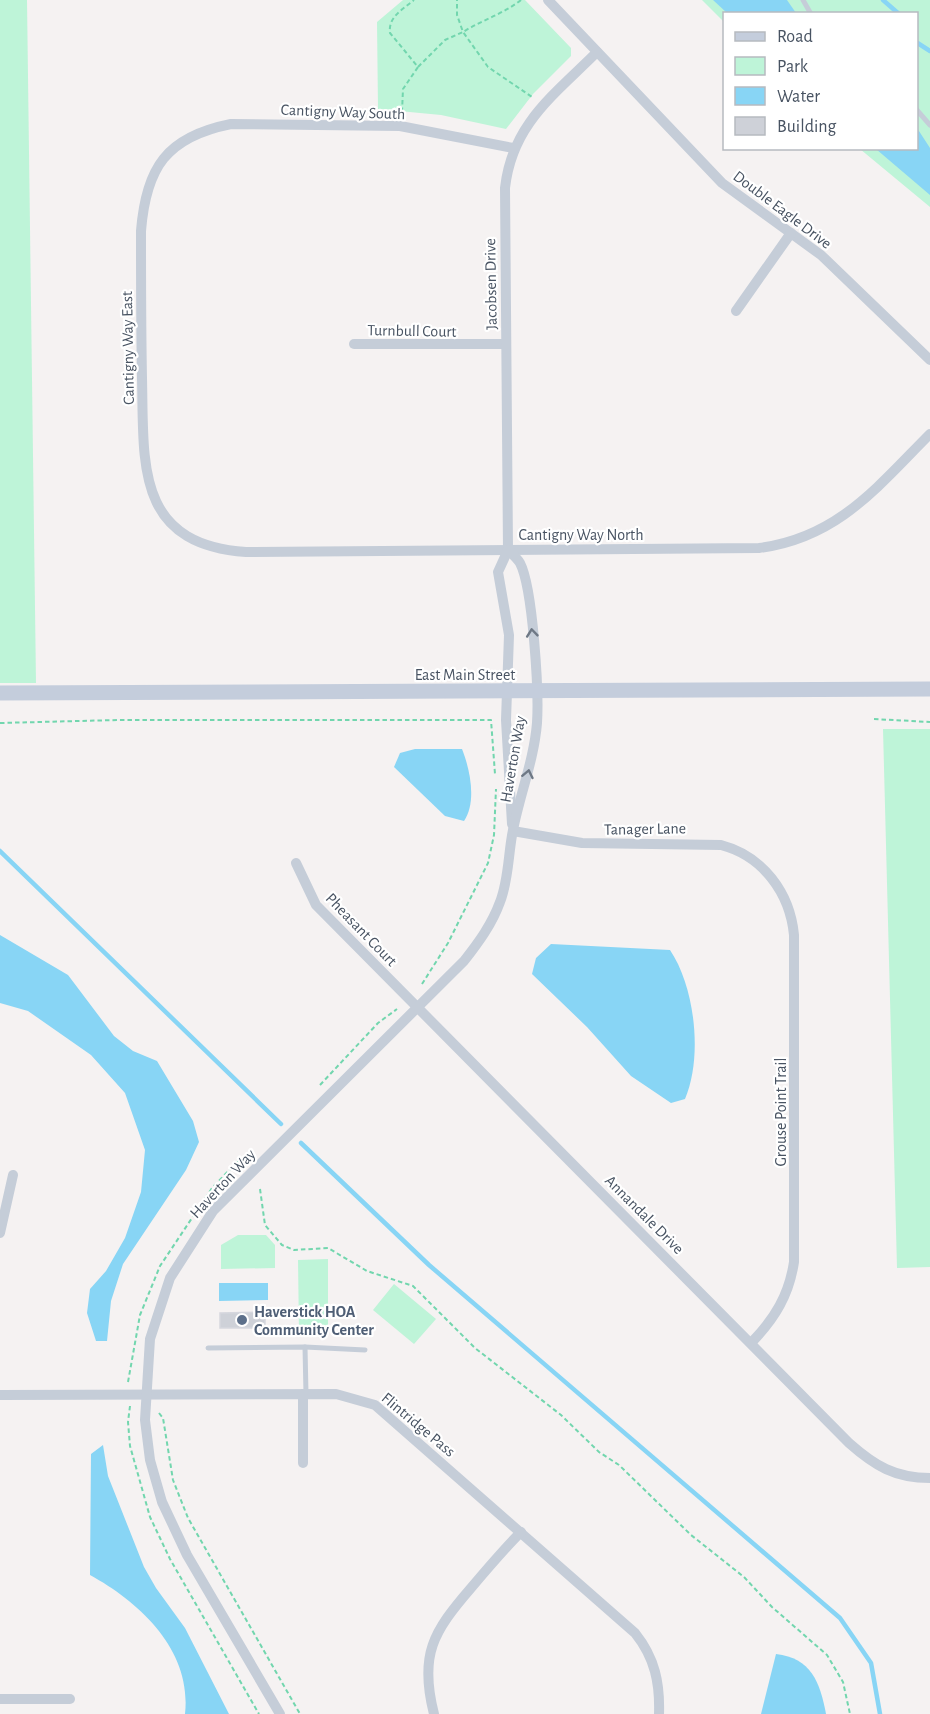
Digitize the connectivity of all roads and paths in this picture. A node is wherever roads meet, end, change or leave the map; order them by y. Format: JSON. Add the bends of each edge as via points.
{"nodes":[{"id":1,"x":414,"y":0,"type":"edge"},
{"id":2,"x":457,"y":0,"type":"edge"},
{"id":3,"x":520,"y":0,"type":"edge"},
{"id":4,"x":548,"y":0,"type":"edge"},
{"id":5,"x":463,"y":32,"type":"junction"},
{"id":6,"x":597,"y":52,"type":"junction"},
{"id":7,"x":418,"y":67,"type":"junction"},
{"id":8,"x":532,"y":97,"type":"dead end"},
{"id":9,"x":918,"y":111,"type":"edge"},
{"id":10,"x":402,"y":112,"type":"dead end"},
{"id":11,"x":930,"y":125,"type":"edge"},
{"id":12,"x":175,"y":148,"type":"joint"},
{"id":13,"x":513,"y":148,"type":"junction"},
{"id":14,"x":791,"y":233,"type":"junction"},
{"id":15,"x":736,"y":311,"type":"dead end"},
{"id":16,"x":354,"y":344,"type":"dead end"},
{"id":17,"x":506,"y":344,"type":"junction"},
{"id":18,"x":930,"y":360,"type":"edge"},
{"id":19,"x":930,"y":434,"type":"edge"},
{"id":20,"x":193,"y":540,"type":"joint"},
{"id":21,"x":508,"y":550,"type":"junction"},
{"id":22,"x":930,"y":689,"type":"edge"},
{"id":23,"x":536,"y":691,"type":"junction"},
{"id":24,"x":508,"y":692,"type":"junction"},
{"id":25,"x":0,"y":693,"type":"edge"},
{"id":26,"x":874,"y":719,"type":"dead end"},
{"id":27,"x":930,"y":722,"type":"edge"},
{"id":28,"x":0,"y":723,"type":"edge"},
{"id":29,"x":513,"y":831,"type":"junction"},
{"id":30,"x":296,"y":862,"type":"dead end"},
{"id":31,"x":770,"y":875,"type":"joint"},
{"id":32,"x":422,"y":985,"type":"dead end"},
{"id":33,"x":418,"y":1008,"type":"junction"},
{"id":34,"x":396,"y":1009,"type":"dead end"},
{"id":35,"x":316,"y":1091,"type":"dead end"},
{"id":36,"x":13,"y":1175,"type":"dead end"},
{"id":37,"x":260,"y":1189,"type":"dead end"},
{"id":38,"x":0,"y":1233,"type":"edge"},
{"id":39,"x":752,"y":1342,"type":"junction"},
{"id":40,"x":305,"y":1347,"type":"junction"},
{"id":41,"x":208,"y":1348,"type":"dead end"},
{"id":42,"x":365,"y":1350,"type":"dead end"},
{"id":43,"x":304,"y":1394,"type":"junction"},
{"id":44,"x":0,"y":1395,"type":"edge"},
{"id":45,"x":145,"y":1395,"type":"junction"},
{"id":46,"x":158,"y":1413,"type":"dead end"},
{"id":47,"x":303,"y":1463,"type":"dead end"},
{"id":48,"x":930,"y":1478,"type":"edge"},
{"id":49,"x":521,"y":1532,"type":"junction"},
{"id":50,"x":0,"y":1699,"type":"edge"},
{"id":51,"x":70,"y":1699,"type":"dead end"},
{"id":52,"x":280,"y":1714,"type":"edge"},
{"id":53,"x":300,"y":1714,"type":"edge"},
{"id":54,"x":434,"y":1714,"type":"edge"},
{"id":55,"x":659,"y":1714,"type":"edge"},
{"id":56,"x":850,"y":1714,"type":"edge"}],
"edges":[{"from":1,"to":7,"type":"path","via":[[394,16],[390,33]]},
{"from":2,"to":5,"type":"path"},
{"from":3,"to":5,"type":"path"},
{"from":4,"to":6,"type":"street","name":"Double Eagle Drive"},
{"from":5,"to":7,"type":"path","via":[[445,40]]},
{"from":5,"to":8,"type":"path","via":[[488,67]]},
{"from":6,"to":13,"type":"street","name":"Jacobsen Drive","via":[[529,120]]},
{"from":6,"to":14,"type":"street","name":"Double Eagle Drive","via":[[715,177]]},
{"from":7,"to":10,"type":"path","via":[[403,89]]},
{"from":9,"to":11,"type":"lane"},
{"from":12,"to":13,"type":"street","name":"Cantigny Way South","via":[[191,136],[231,124],[400,126]]},
{"from":12,"to":20,"type":"street","name":"Cantigny Way East","via":[[159,165],[144,197],[144,452],[147,480],[159,507],[171,523]]},
{"from":13,"to":17,"type":"street","name":"Jacobsen Drive","via":[[505,188]]},
{"from":14,"to":15,"type":"street"},
{"from":14,"to":18,"type":"street","name":"Double Eagle Drive","via":[[852,283]]},
{"from":16,"to":17,"type":"street","name":"Turnbull Court"},
{"from":17,"to":21,"type":"street","name":"Jacobsen Drive"},
{"from":19,"to":21,"type":"street","name":"Cantigny Way North","via":[[854,509],[816,534],[793,541],[744,549]]},
{"from":20,"to":21,"type":"street","name":"Cantigny Way North","via":[[213,548],[246,552]]},
{"from":23,"to":21,"type":"street","one_way":true,"via":[[523,573]]},
{"from":21,"to":24,"type":"street","name":"Jacobsen Drive","via":[[498,572],[509,635]]},
{"from":22,"to":23,"type":"main road","name":"East Main Street"},
{"from":23,"to":24,"type":"main road","name":"East Main Street"},
{"from":29,"to":23,"type":"street","name":"Haverton Way","one_way":true,"via":[[529,771],[537,721]]},
{"from":24,"to":25,"type":"main road","name":"East Main Street"},
{"from":24,"to":29,"type":"street","name":"Haverton Way"},
{"from":26,"to":27,"type":"path"},
{"from":28,"to":32,"type":"path","via":[[491,720],[497,783],[491,853],[448,943]]},
{"from":29,"to":31,"type":"street","name":"Tanager Lane","via":[[582,843],[721,845],[741,852]]},
{"from":29,"to":33,"type":"street","name":"Haverton Way","via":[[506,882],[489,927],[465,961]]},
{"from":30,"to":33,"type":"street","name":"Pheasant Court","via":[[316,905]]},
{"from":31,"to":39,"type":"street","name":"Grouse Point Trail","via":[[787,903],[794,935],[795,1250],[792,1278],[783,1301]]},
{"from":33,"to":39,"type":"street","name":"Annandale Drive"},
{"from":33,"to":45,"type":"street","name":"Haverton Way","via":[[232,1190],[198,1230],[177,1263],[157,1313]]},
{"from":34,"to":35,"type":"path","via":[[328,1074]]},
{"from":36,"to":38,"type":"street"},
{"from":37,"to":56,"type":"path","via":[[265,1225],[282,1245],[291,1250],[328,1248],[367,1271],[413,1286],[475,1348],[619,1465],[691,1535],[744,1577],[827,1655],[843,1682]]},
{"from":39,"to":48,"type":"street","name":"Annandale Drive","via":[[868,1460],[889,1473]]},
{"from":40,"to":41,"type":"lane"},
{"from":40,"to":42,"type":"lane"},
{"from":40,"to":43,"type":"lane"},
{"from":43,"to":45,"type":"street","name":"Flintridge Pass"},
{"from":43,"to":47,"type":"street"},
{"from":43,"to":49,"type":"street","name":"Flintridge Pass","via":[[347,1395],[375,1405]]},
{"from":44,"to":45,"type":"street","name":"Flintridge Pass"},
{"from":45,"to":52,"type":"street","name":"Haverton Way","via":[[148,1452],[162,1502],[187,1555]]},
{"from":46,"to":53,"type":"path","via":[[163,1418],[173,1480],[191,1524]]},
{"from":49,"to":54,"type":"street","via":[[436,1631],[427,1674]]},
{"from":49,"to":55,"type":"street","name":"Flintridge Pass","via":[[641,1640],[656,1673]]},
{"from":50,"to":51,"type":"street"}]}
